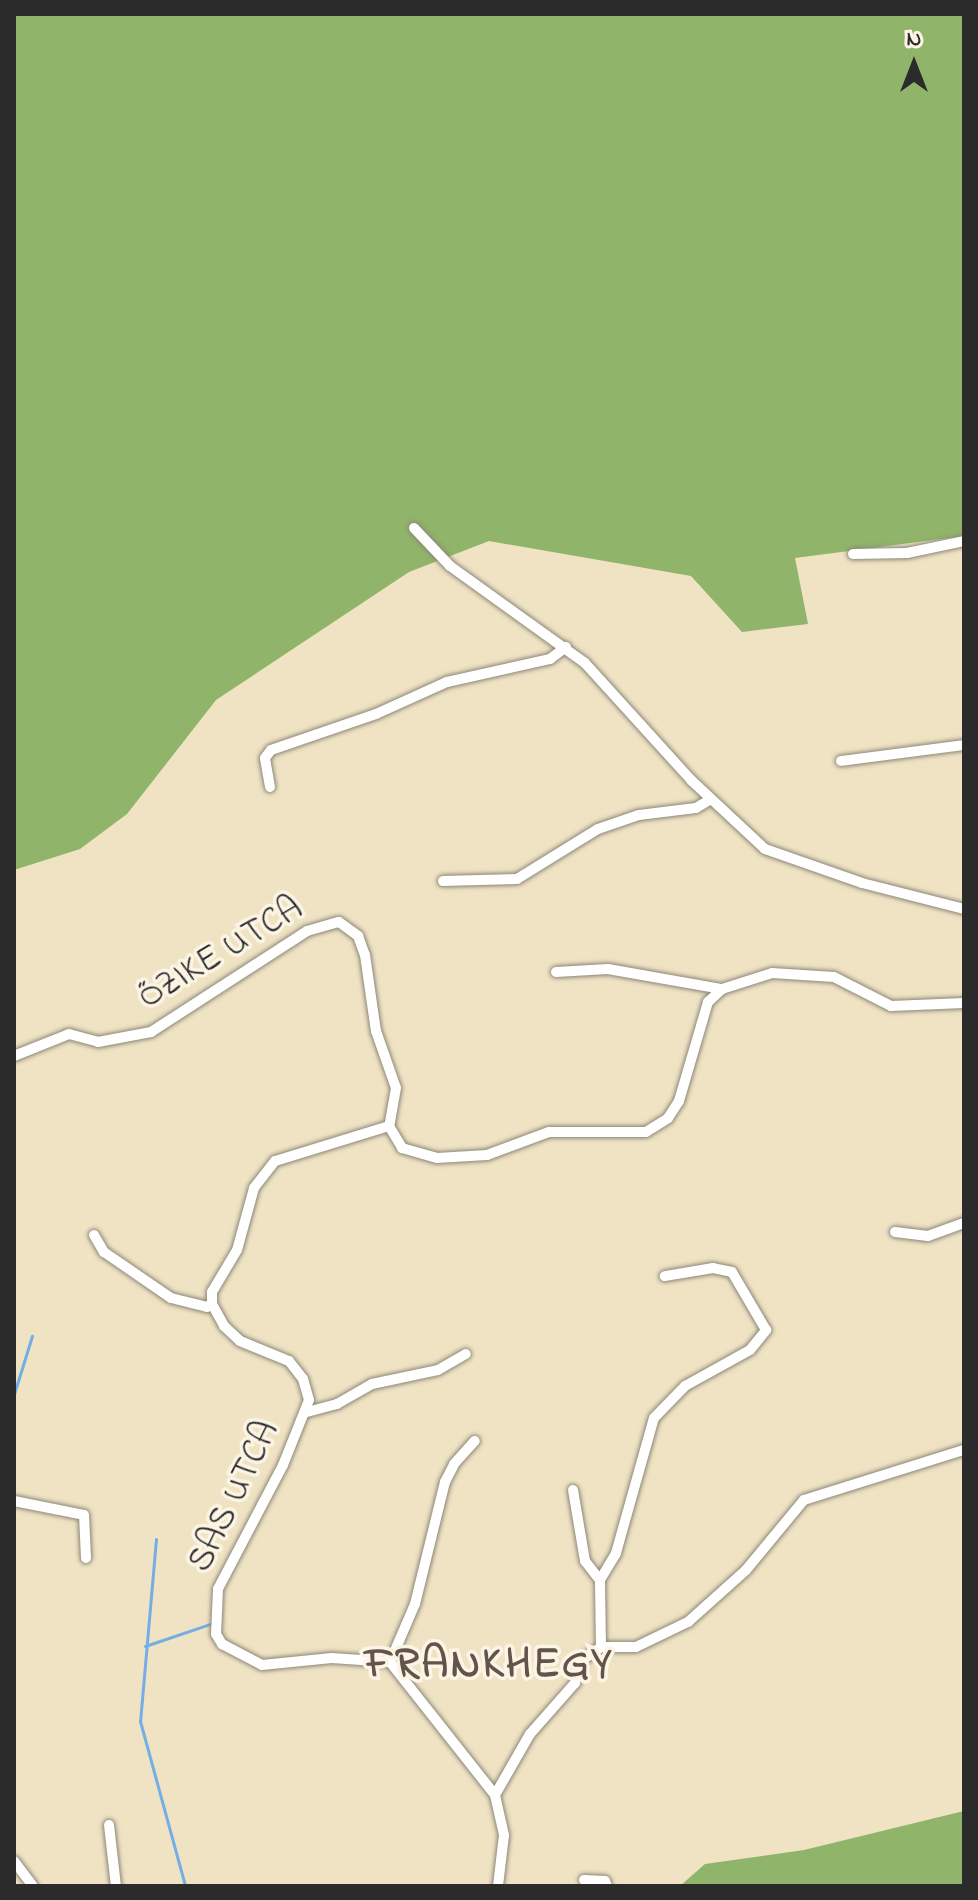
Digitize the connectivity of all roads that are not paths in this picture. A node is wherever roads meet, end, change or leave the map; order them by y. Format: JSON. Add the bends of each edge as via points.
{"nodes":[{"id":1,"x":414,"y":528,"type":"dead end"},
{"id":2,"x":964,"y":541,"type":"edge"},
{"id":3,"x":853,"y":554,"type":"dead end"},
{"id":4,"x":566,"y":647,"type":"junction"},
{"id":5,"x":964,"y":745,"type":"edge"},
{"id":6,"x":841,"y":761,"type":"dead end"},
{"id":7,"x":270,"y":787,"type":"dead end"},
{"id":8,"x":711,"y":799,"type":"junction"},
{"id":9,"x":443,"y":881,"type":"dead end"},
{"id":10,"x":964,"y":909,"type":"edge"},
{"id":11,"x":556,"y":972,"type":"dead end"},
{"id":12,"x":722,"y":989,"type":"junction"},
{"id":13,"x":964,"y":1003,"type":"edge"},
{"id":14,"x":14,"y":1056,"type":"edge"},
{"id":15,"x":389,"y":1126,"type":"junction"},
{"id":16,"x":964,"y":1223,"type":"edge"},
{"id":17,"x":895,"y":1232,"type":"dead end"},
{"id":18,"x":94,"y":1235,"type":"dead end"},
{"id":19,"x":665,"y":1276,"type":"dead end"},
{"id":20,"x":212,"y":1304,"type":"junction"},
{"id":21,"x":466,"y":1354,"type":"dead end"},
{"id":22,"x":307,"y":1412,"type":"junction"},
{"id":23,"x":475,"y":1441,"type":"dead end"},
{"id":24,"x":964,"y":1450,"type":"edge"},
{"id":25,"x":573,"y":1490,"type":"dead end"},
{"id":26,"x":14,"y":1501,"type":"edge"},
{"id":27,"x":86,"y":1558,"type":"dead end"},
{"id":28,"x":600,"y":1580,"type":"junction"},
{"id":29,"x":601,"y":1647,"type":"junction"},
{"id":30,"x":390,"y":1662,"type":"junction"},
{"id":31,"x":495,"y":1795,"type":"junction"},
{"id":32,"x":109,"y":1825,"type":"dead end"},
{"id":33,"x":14,"y":1861,"type":"edge"},
{"id":34,"x":584,"y":1880,"type":"dead end"},
{"id":35,"x":33,"y":1886,"type":"edge"},
{"id":36,"x":116,"y":1886,"type":"edge"},
{"id":37,"x":498,"y":1886,"type":"edge"},
{"id":38,"x":607,"y":1886,"type":"edge"}],
"edges":[{"from":1,"to":4,"type":"street","via":[[450,566]]},
{"from":2,"to":3,"type":"street","via":[[907,553]]},
{"from":4,"to":7,"type":"street","via":[[550,659],[447,682],[376,714],[271,750],[265,763]]},
{"from":4,"to":8,"type":"street"},
{"from":5,"to":6,"type":"street"},
{"from":8,"to":9,"type":"street","via":[[696,808],[639,815],[598,829],[517,879]]},
{"from":8,"to":10,"type":"street","via":[[772,853]]},
{"from":11,"to":12,"type":"street","via":[[608,969]]},
{"from":12,"to":13,"type":"street","via":[[772,973],[800,971],[834,977],[891,1006]]},
{"from":12,"to":15,"type":"street","via":[[699,1020],[679,1101],[668,1118],[646,1132],[549,1132],[487,1155],[437,1158],[402,1148]]},
{"from":14,"to":15,"type":"street","name":"ŐZIKE UTCA","via":[[69,1034],[98,1042],[151,1032],[307,931],[339,922],[358,936],[365,955],[376,1031],[396,1088]]},
{"from":15,"to":20,"type":"street","via":[[275,1161],[264,1172]]},
{"from":16,"to":17,"type":"street","via":[[941,1234]]},
{"from":18,"to":20,"type":"street","via":[[104,1252],[171,1298]]},
{"from":19,"to":28,"type":"street","via":[[713,1268],[732,1272],[766,1330],[750,1350],[685,1386],[654,1418],[616,1553]]},
{"from":20,"to":22,"type":"street","name":"SAS UTCA","via":[[240,1341],[294,1365],[306,1386]]},
{"from":21,"to":22,"type":"street","via":[[438,1370],[380,1382],[337,1404]]},
{"from":22,"to":30,"type":"street","name":"SAS UTCA","via":[[218,1589],[216,1634],[222,1644],[262,1665],[332,1658]]},
{"from":23,"to":30,"type":"street","via":[[445,1482],[415,1604]]},
{"from":24,"to":29,"type":"street","via":[[796,1506],[746,1570],[688,1622],[636,1647]]},
{"from":25,"to":28,"type":"street","via":[[585,1561]]},
{"from":26,"to":27,"type":"street","via":[[84,1515]]},
{"from":28,"to":29,"type":"street"},
{"from":29,"to":31,"type":"street","via":[[582,1660],[575,1683],[530,1734]]},
{"from":30,"to":31,"type":"street"},
{"from":31,"to":37,"type":"street","via":[[504,1835]]},
{"from":32,"to":36,"type":"street"},
{"from":33,"to":35,"type":"street"},
{"from":34,"to":38,"type":"street","via":[[605,1881]]}]}
